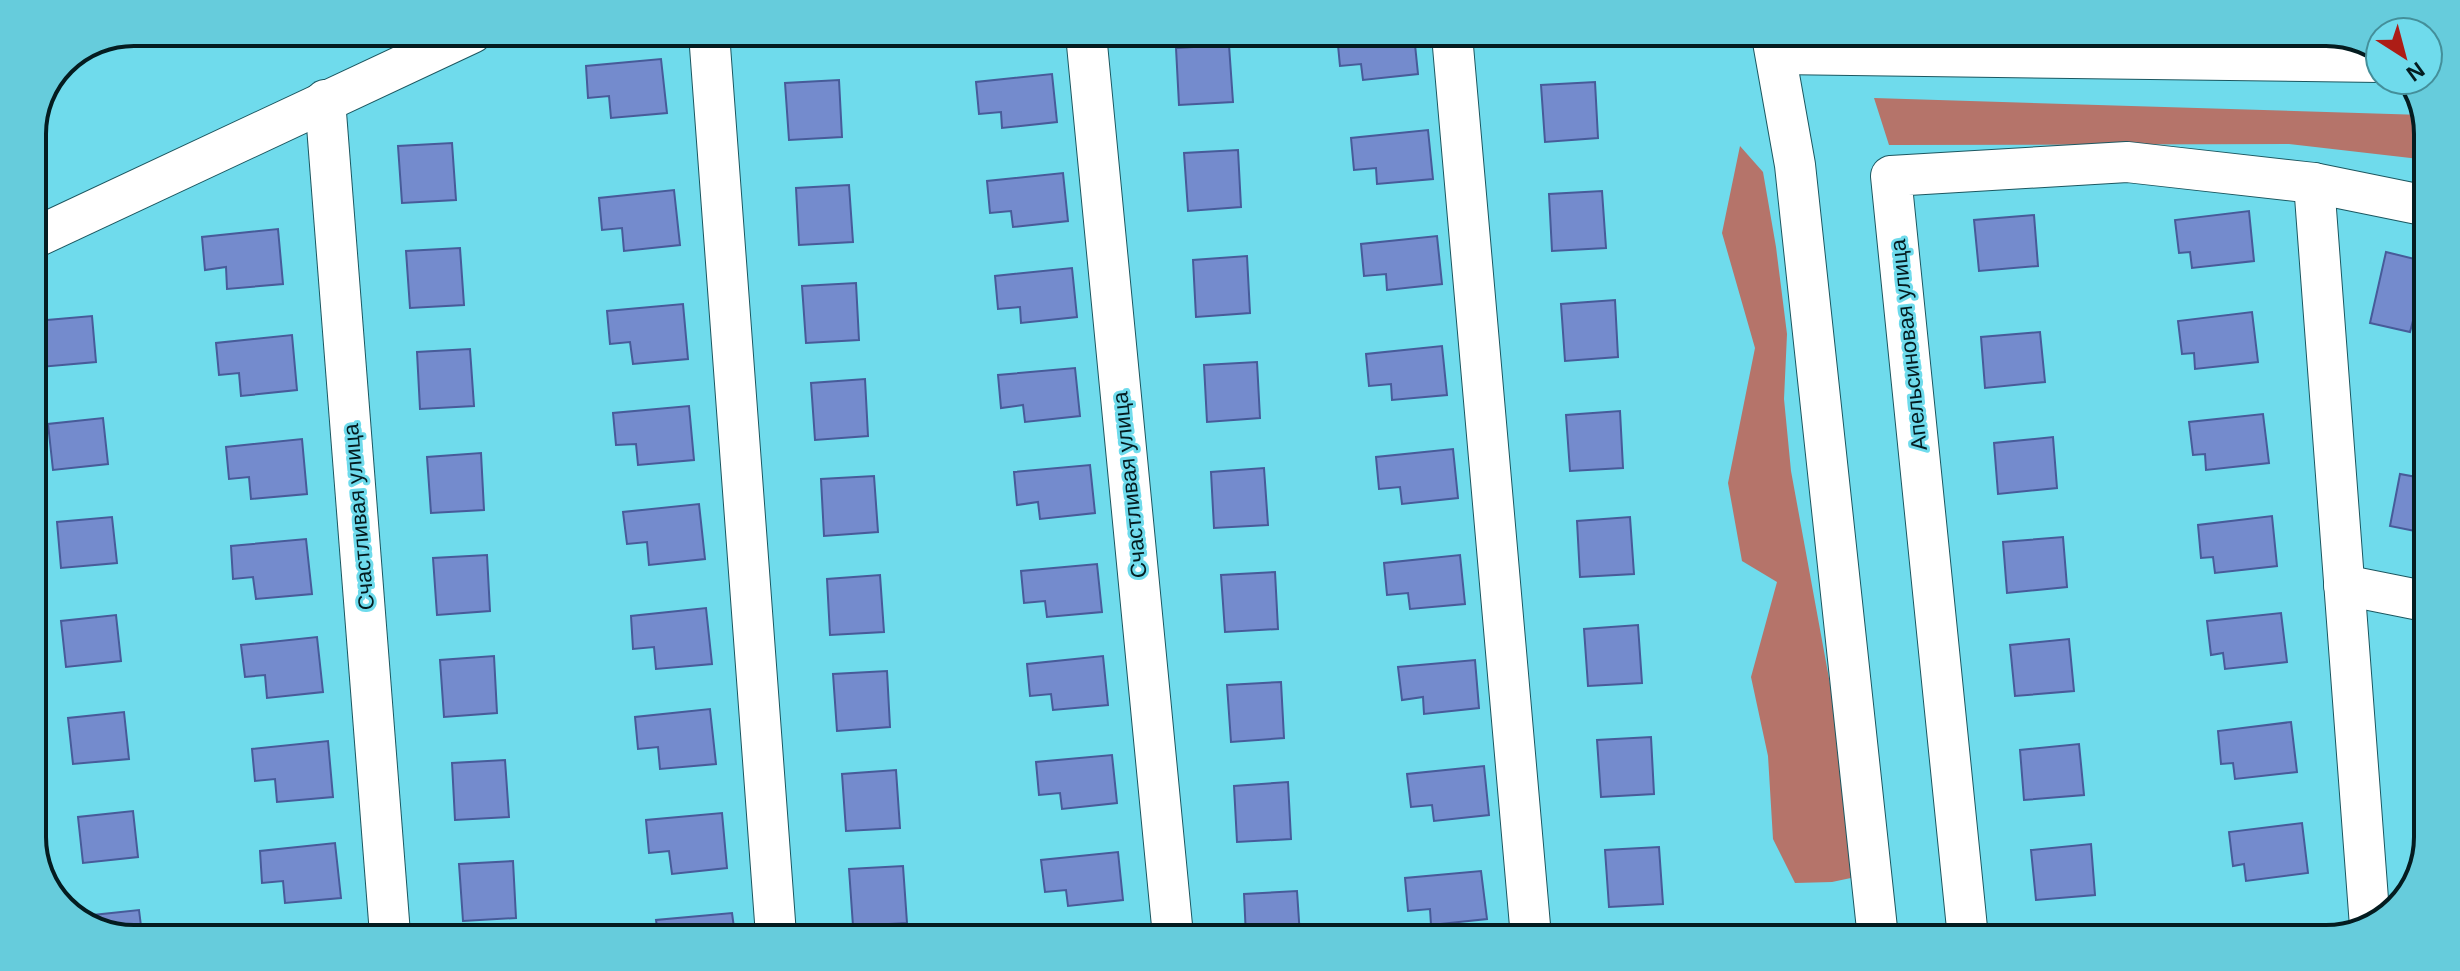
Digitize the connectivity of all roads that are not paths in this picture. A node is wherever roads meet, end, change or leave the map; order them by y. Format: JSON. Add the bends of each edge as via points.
{"nodes":[{"id":1,"x":443,"y":46,"type":"edge"},
{"id":2,"x":710,"y":46,"type":"edge"},
{"id":3,"x":1087,"y":46,"type":"edge"},
{"id":4,"x":1453,"y":46,"type":"edge"},
{"id":5,"x":1774,"y":46,"type":"edge"},
{"id":6,"x":1810,"y":46,"type":"edge"},
{"id":7,"x":2364,"y":62,"type":"edge"},
{"id":8,"x":325,"y":100,"type":"junction"},
{"id":9,"x":2314,"y":183,"type":"junction"},
{"id":10,"x":2414,"y":203,"type":"edge"},
{"id":11,"x":46,"y":232,"type":"edge"},
{"id":12,"x":2344,"y":585,"type":"junction"},
{"id":13,"x":2414,"y":599,"type":"edge"},
{"id":14,"x":2369,"y":914,"type":"edge"},
{"id":15,"x":389,"y":925,"type":"edge"},
{"id":16,"x":775,"y":925,"type":"edge"},
{"id":17,"x":1172,"y":925,"type":"edge"},
{"id":18,"x":1530,"y":925,"type":"edge"},
{"id":19,"x":1877,"y":925,"type":"edge"},
{"id":20,"x":1967,"y":925,"type":"edge"}],
"edges":[{"from":1,"to":8,"type":"street"},
{"from":2,"to":16,"type":"street"},
{"from":3,"to":17,"type":"street","name":"Счастливая улица"},
{"from":4,"to":18,"type":"street"},
{"from":5,"to":19,"type":"street","via":[[1795,165]]},
{"from":6,"to":7,"type":"street"},
{"from":8,"to":11,"type":"street"},
{"from":8,"to":15,"type":"street","name":"Счастливая улица"},
{"from":9,"to":10,"type":"street","name":"Апельсиновая улица"},
{"from":9,"to":12,"type":"street"},
{"from":9,"to":20,"type":"street","name":"Апельсиновая улица","via":[[2127,162],[1891,176]]},
{"from":12,"to":13,"type":"street"},
{"from":12,"to":14,"type":"street"}]}
